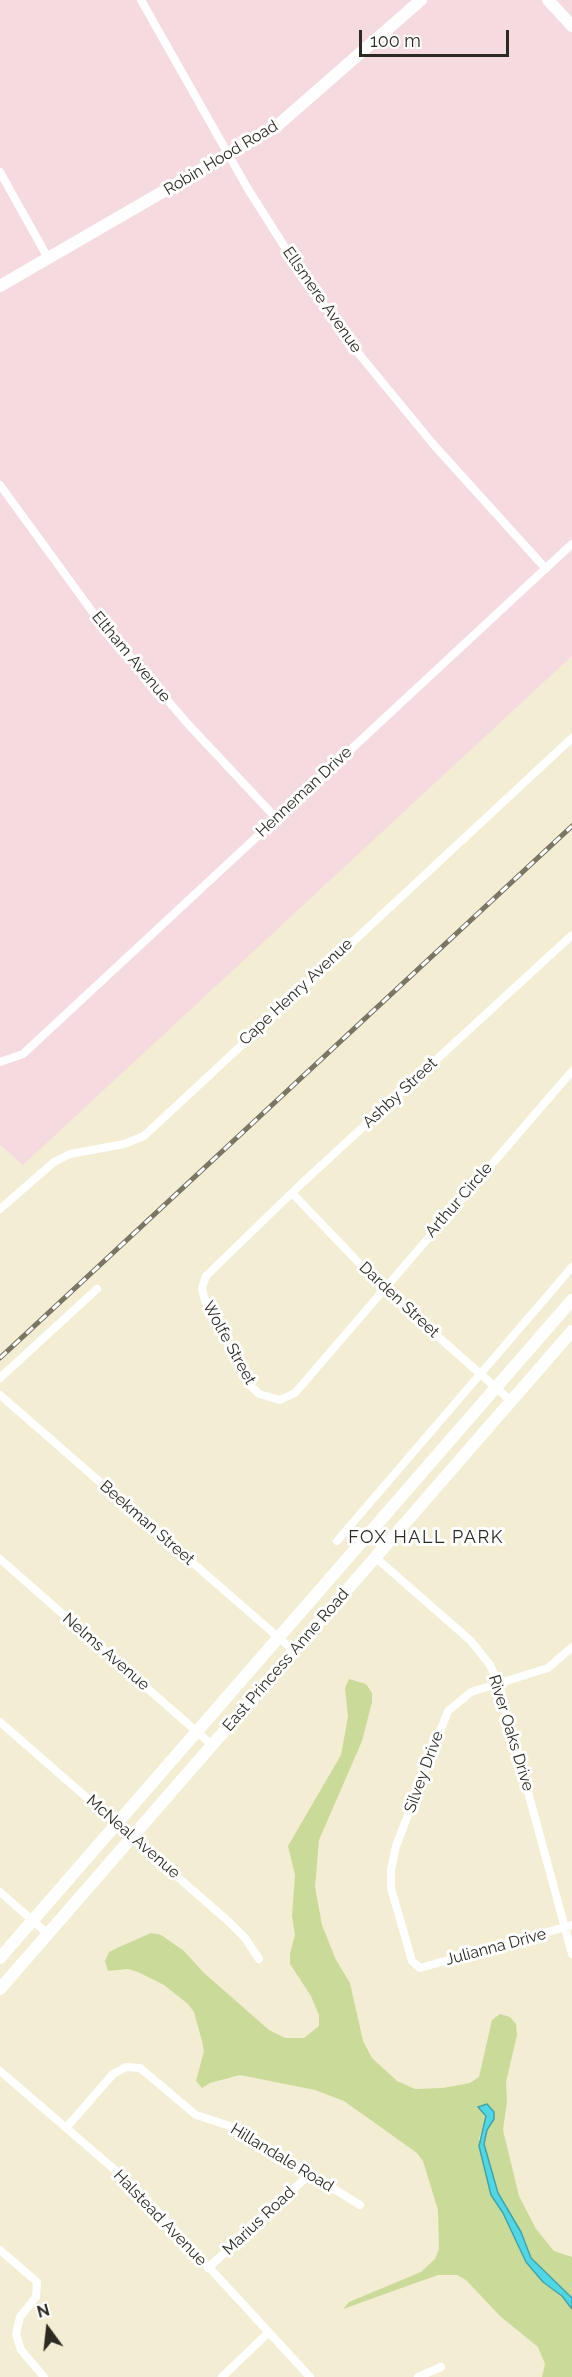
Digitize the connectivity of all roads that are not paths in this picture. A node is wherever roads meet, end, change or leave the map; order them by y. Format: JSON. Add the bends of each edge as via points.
{"nodes":[{"id":1,"x":141,"y":0,"type":"edge"},
{"id":2,"x":421,"y":0,"type":"edge"},
{"id":3,"x":548,"y":0,"type":"edge"},
{"id":4,"x":572,"y":27,"type":"edge"},
{"id":5,"x":229,"y":155,"type":"junction"},
{"id":6,"x":0,"y":172,"type":"edge"},
{"id":7,"x":48,"y":258,"type":"junction"},
{"id":8,"x":0,"y":286,"type":"edge"},
{"id":9,"x":0,"y":485,"type":"edge"},
{"id":10,"x":572,"y":544,"type":"edge"},
{"id":11,"x":546,"y":568,"type":"junction"},
{"id":12,"x":572,"y":738,"type":"edge"},
{"id":13,"x":276,"y":818,"type":"junction"},
{"id":14,"x":572,"y":935,"type":"edge"},
{"id":15,"x":0,"y":1062,"type":"edge"},
{"id":16,"x":572,"y":1071,"type":"edge"},
{"id":17,"x":292,"y":1193,"type":"junction"},
{"id":18,"x":0,"y":1209,"type":"edge"},
{"id":19,"x":230,"y":1253,"type":"joint"},
{"id":20,"x":572,"y":1267,"type":"edge"},
{"id":21,"x":383,"y":1288,"type":"junction"},
{"id":22,"x":97,"y":1289,"type":"dead end"},
{"id":23,"x":572,"y":1300,"type":"edge"},
{"id":24,"x":348,"y":1330,"type":"joint"},
{"id":25,"x":572,"y":1330,"type":"edge"},
{"id":26,"x":481,"y":1374,"type":"junction"},
{"id":27,"x":0,"y":1378,"type":"edge"},
{"id":28,"x":496,"y":1388,"type":"junction"},
{"id":29,"x":0,"y":1395,"type":"edge"},
{"id":30,"x":511,"y":1401,"type":"junction"},
{"id":31,"x":337,"y":1541,"type":"dead end"},
{"id":32,"x":375,"y":1557,"type":"junction"},
{"id":33,"x":0,"y":1559,"type":"edge"},
{"id":34,"x":279,"y":1637,"type":"junction"},
{"id":35,"x":572,"y":1647,"type":"edge"},
{"id":36,"x":294,"y":1651,"type":"junction"},
{"id":37,"x":499,"y":1684,"type":"junction"},
{"id":38,"x":0,"y":1722,"type":"edge"},
{"id":39,"x":197,"y":1731,"type":"junction"},
{"id":40,"x":212,"y":1744,"type":"junction"},
{"id":41,"x":117,"y":1823,"type":"junction"},
{"id":42,"x":132,"y":1836,"type":"junction"},
{"id":43,"x":0,"y":1892,"type":"edge"},
{"id":44,"x":33,"y":1920,"type":"junction"},
{"id":45,"x":568,"y":1926,"type":"edge"},
{"id":46,"x":48,"y":1934,"type":"junction"},
{"id":47,"x":572,"y":1954,"type":"edge"},
{"id":48,"x":0,"y":1958,"type":"edge"},
{"id":49,"x":258,"y":1959,"type":"dead end"},
{"id":50,"x":420,"y":1968,"type":"joint"},
{"id":51,"x":0,"y":1989,"type":"edge"},
{"id":52,"x":0,"y":2071,"type":"edge"},
{"id":53,"x":66,"y":2128,"type":"junction"},
{"id":54,"x":310,"y":2174,"type":"junction"},
{"id":55,"x":360,"y":2205,"type":"dead end"},
{"id":56,"x":0,"y":2250,"type":"edge"},
{"id":57,"x":208,"y":2268,"type":"junction"},
{"id":58,"x":268,"y":2333,"type":"junction"},
{"id":59,"x":441,"y":2367,"type":"dead end"},
{"id":60,"x":44,"y":2377,"type":"edge"},
{"id":61,"x":222,"y":2377,"type":"edge"},
{"id":62,"x":310,"y":2377,"type":"edge"},
{"id":63,"x":418,"y":2377,"type":"edge"}],
"edges":[{"from":1,"to":5,"type":"street","name":"Ellsmere Avenue"},
{"from":2,"to":5,"type":"main road","name":"Robin Hood Road","via":[[299,109]]},
{"from":3,"to":4,"type":"main road"},
{"from":5,"to":7,"type":"main road","name":"Robin Hood Road"},
{"from":5,"to":11,"type":"street","name":"Ellsmere Avenue","via":[[289,254],[350,343],[433,444]]},
{"from":6,"to":7,"type":"street"},
{"from":7,"to":8,"type":"main road","name":"Robin Hood Road"},
{"from":9,"to":13,"type":"street","name":"Eltham Avenue","via":[[94,614],[187,723]]},
{"from":10,"to":11,"type":"street","name":"Henneman Drive"},
{"from":11,"to":13,"type":"street","name":"Henneman Drive"},
{"from":12,"to":18,"type":"street","name":"Cape Henry Avenue","via":[[144,1136],[124,1144],[70,1154],[54,1162]]},
{"from":13,"to":15,"type":"street","name":"Henneman Drive","via":[[36,1041],[15,1059]]},
{"from":14,"to":17,"type":"street","name":"Ashby Street"},
{"from":16,"to":21,"type":"street","name":"Arthur Circle"},
{"from":17,"to":19,"type":"street","name":"Ashby Street"},
{"from":17,"to":21,"type":"street","name":"Darden Street"},
{"from":19,"to":24,"type":"street","name":"Wolfe Street","via":[[206,1276],[203,1296],[252,1388],[259,1394],[280,1400],[295,1393]]},
{"from":20,"to":26,"type":"street"},
{"from":21,"to":24,"type":"street","name":"Arthur Circle"},
{"from":21,"to":26,"type":"street","name":"Darden Street"},
{"from":22,"to":27,"type":"street"},
{"from":23,"to":28,"type":"main road","name":"East Princess Anne Road"},
{"from":25,"to":30,"type":"main road","name":"East Princess Anne Road"},
{"from":26,"to":28,"type":"street","name":"Darden Street"},
{"from":26,"to":31,"type":"street"},
{"from":28,"to":30,"type":"street","name":"Darden Street"},
{"from":28,"to":34,"type":"main road","name":"East Princess Anne Road"},
{"from":29,"to":34,"type":"street","name":"Beekman Street"},
{"from":30,"to":32,"type":"main road","name":"East Princess Anne Road"},
{"from":32,"to":36,"type":"main road","name":"East Princess Anne Road"},
{"from":32,"to":37,"type":"street","name":"River Oaks Drive","via":[[471,1641]]},
{"from":33,"to":39,"type":"street","name":"Nelms Avenue"},
{"from":34,"to":36,"type":"street","name":"Beekman Street"},
{"from":34,"to":39,"type":"main road","name":"East Princess Anne Road"},
{"from":35,"to":37,"type":"street","name":"Silvey Drive","via":[[548,1668]]},
{"from":36,"to":40,"type":"main road","name":"East Princess Anne Road"},
{"from":37,"to":45,"type":"street","name":"River Oaks Drive"},
{"from":37,"to":50,"type":"street","name":"Silvey Drive","via":[[471,1692],[448,1711],[393,1858],[392,1901],[411,1961]]},
{"from":38,"to":41,"type":"street","name":"McNeal Avenue"},
{"from":39,"to":40,"type":"street","name":"Nelms Avenue"},
{"from":39,"to":41,"type":"main road","name":"East Princess Anne Road"},
{"from":40,"to":42,"type":"main road","name":"East Princess Anne Road"},
{"from":41,"to":42,"type":"street","name":"McNeal Avenue"},
{"from":41,"to":44,"type":"main road","name":"East Princess Anne Road"},
{"from":42,"to":46,"type":"main road","name":"East Princess Anne Road"},
{"from":42,"to":49,"type":"street","name":"McNeal Avenue","via":[[228,1920]]},
{"from":43,"to":44,"type":"street"},
{"from":44,"to":46,"type":"street"},
{"from":44,"to":48,"type":"main road","name":"East Princess Anne Road"},
{"from":45,"to":47,"type":"street","name":"River Oaks Drive"},
{"from":45,"to":50,"type":"street","name":"Julianna Drive"},
{"from":46,"to":51,"type":"main road","name":"East Princess Anne Road"},
{"from":52,"to":53,"type":"street","name":"Halstead Avenue"},
{"from":53,"to":54,"type":"street","name":"Hillandale Road","via":[[113,2074],[126,2067],[140,2068],[196,2115],[236,2128]]},
{"from":53,"to":57,"type":"street","name":"Halstead Avenue","via":[[136,2188]]},
{"from":54,"to":55,"type":"street","name":"Hillandale Road"},
{"from":54,"to":57,"type":"street","name":"Marius Road"},
{"from":56,"to":60,"type":"street","via":[[37,2282],[36,2296],[21,2317],[16,2334],[21,2350]]},
{"from":57,"to":58,"type":"street","name":"Halstead Avenue"},
{"from":58,"to":61,"type":"street"},
{"from":58,"to":62,"type":"street","name":"Halstead Avenue"},
{"from":59,"to":63,"type":"street"}]}
